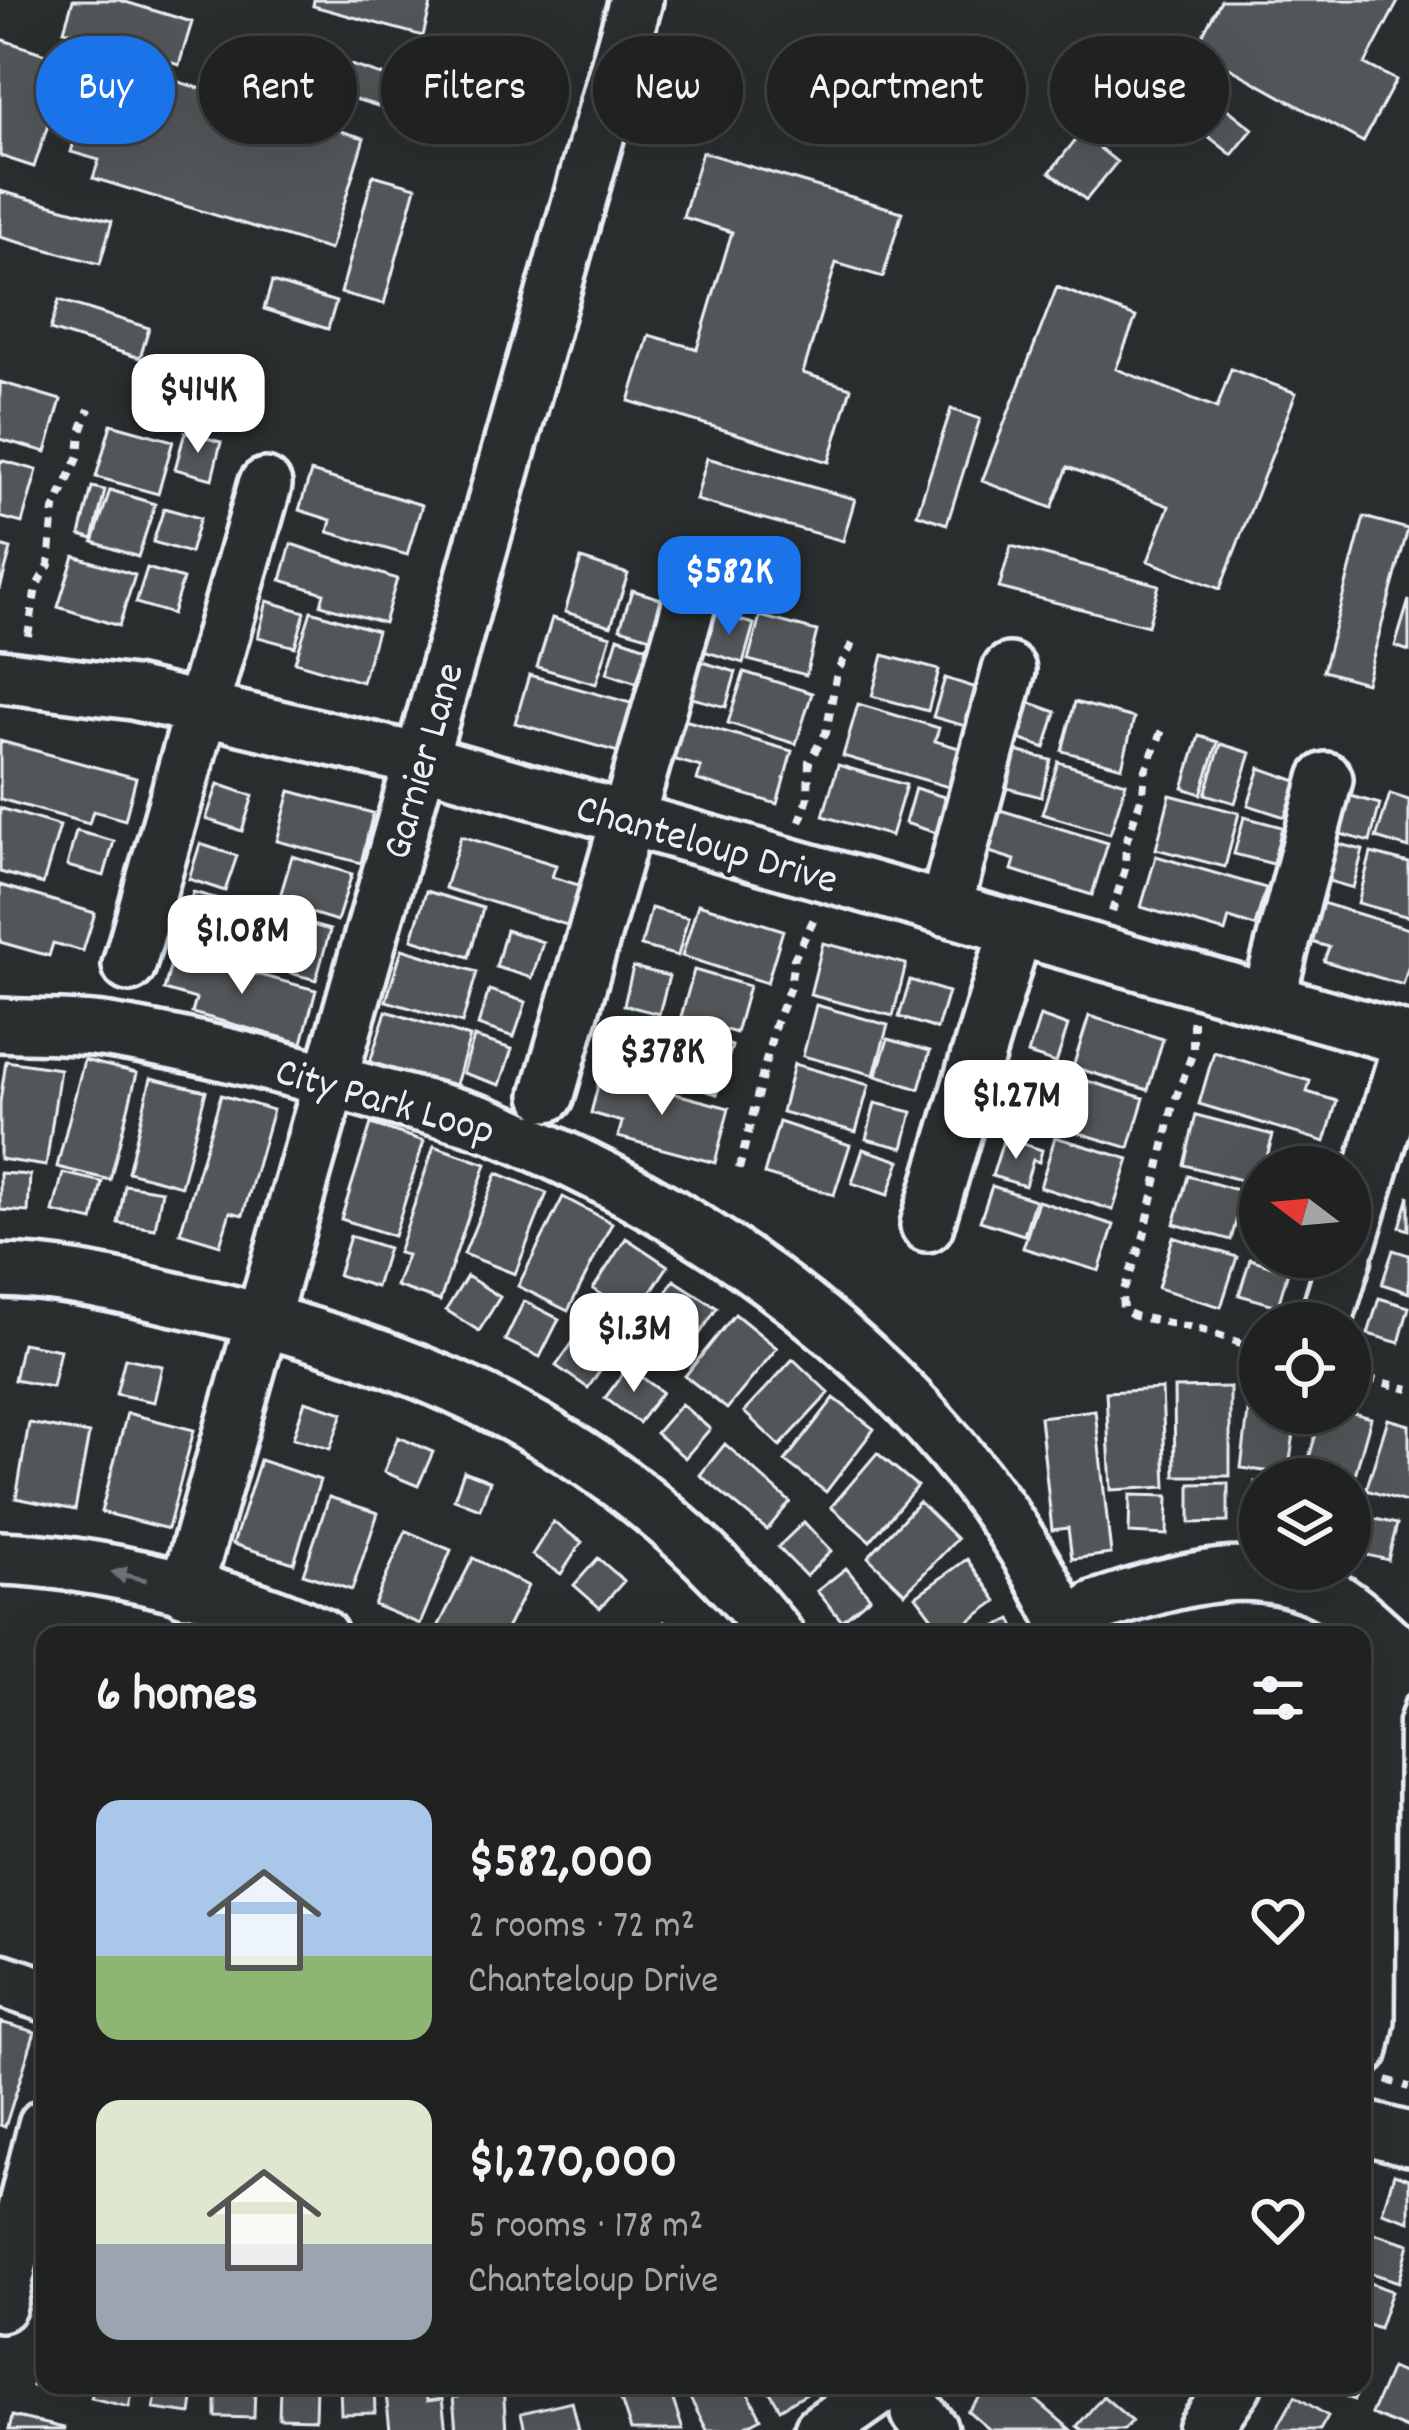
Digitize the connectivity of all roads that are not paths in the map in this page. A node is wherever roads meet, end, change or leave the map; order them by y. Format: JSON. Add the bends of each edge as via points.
{"nodes":[{"id":1,"x":636,"y":0,"type":"edge"},
{"id":2,"x":265,"y":485,"type":"dead end"},
{"id":3,"x":697,"y":577,"type":"dead end"},
{"id":4,"x":1010,"y":670,"type":"dead end"},
{"id":5,"x":7,"y":676,"type":"edge"},
{"id":6,"x":202,"y":709,"type":"junction"},
{"id":7,"x":420,"y":760,"type":"junction"},
{"id":8,"x":1326,"y":779,"type":"dead end"},
{"id":9,"x":625,"y":818,"type":"junction"},
{"id":10,"x":945,"y":909,"type":"junction"},
{"id":11,"x":1016,"y":929,"type":"junction"},
{"id":12,"x":129,"y":965,"type":"dead end"},
{"id":13,"x":1268,"y":1000,"type":"junction"},
{"id":14,"x":0,"y":1025,"type":"edge"},
{"id":15,"x":1409,"y":1042,"type":"edge"},
{"id":16,"x":330,"y":1081,"type":"junction"},
{"id":17,"x":548,"y":1095,"type":"dead end"},
{"id":18,"x":1371,"y":1170,"type":"edge"},
{"id":19,"x":927,"y":1226,"type":"dead end"},
{"id":20,"x":0,"y":1271,"type":"edge"},
{"id":21,"x":263,"y":1318,"type":"junction"},
{"id":22,"x":0,"y":1558,"type":"edge"},
{"id":23,"x":186,"y":1590,"type":"junction"},
{"id":24,"x":1084,"y":1621,"type":"edge"},
{"id":25,"x":301,"y":1626,"type":"edge"},
{"id":26,"x":769,"y":1626,"type":"edge"},
{"id":27,"x":1361,"y":1626,"type":"edge"},
{"id":28,"x":1371,"y":1637,"type":"edge"},
{"id":29,"x":1399,"y":1666,"type":"edge"},
{"id":30,"x":1371,"y":1713,"type":"edge"},
{"id":31,"x":0,"y":1980,"type":"edge"},
{"id":32,"x":36,"y":1992,"type":"edge"},
{"id":33,"x":1371,"y":2129,"type":"edge"},
{"id":34,"x":1409,"y":2139,"type":"edge"},
{"id":35,"x":36,"y":2171,"type":"edge"},
{"id":36,"x":13,"y":2288,"type":"edge"},
{"id":37,"x":1229,"y":2394,"type":"edge"},
{"id":38,"x":911,"y":2409,"type":"edge"},
{"id":39,"x":821,"y":2430,"type":"edge"},
{"id":40,"x":1204,"y":2430,"type":"edge"}],
"edges":[{"from":1,"to":7,"type":"street","name":"Garnier Lane"},
{"from":2,"to":6,"type":"street"},
{"from":3,"to":9,"type":"street"},
{"from":4,"to":10,"type":"street"},
{"from":5,"to":6,"type":"street","name":"Chanteloup Drive"},
{"from":6,"to":7,"type":"street","name":"Chanteloup Drive"},
{"from":6,"to":12,"type":"street"},
{"from":7,"to":9,"type":"street","name":"Chanteloup Drive"},
{"from":7,"to":16,"type":"street","name":"Garnier Lane"},
{"from":8,"to":13,"type":"street"},
{"from":9,"to":10,"type":"street","name":"Chanteloup Drive"},
{"from":9,"to":17,"type":"street"},
{"from":10,"to":11,"type":"street","name":"Chanteloup Drive"},
{"from":11,"to":13,"type":"street","name":"Chanteloup Drive"},
{"from":11,"to":19,"type":"street"},
{"from":13,"to":15,"type":"street","name":"Chanteloup Drive"},
{"from":14,"to":16,"type":"street","name":"City Park Loop","via":[[104,1030]]},
{"from":15,"to":18,"type":"street"},
{"from":16,"to":21,"type":"street","name":"Garnier Lane"},
{"from":16,"to":24,"type":"street","name":"City Park Loop","via":[[501,1129],[617,1182],[820,1317],[907,1400]]},
{"from":20,"to":21,"type":"street","via":[[53,1272]]},
{"from":21,"to":23,"type":"street","name":"Garnier Lane"},
{"from":21,"to":26,"type":"street","via":[[392,1358],[534,1424],[713,1562]]},
{"from":23,"to":22,"type":"street","one_way":true,"via":[[58,1560]]},
{"from":23,"to":25,"type":"street"},
{"from":24,"to":27,"type":"street","via":[[1184,1578],[1250,1572],[1294,1580],[1336,1600]]},
{"from":28,"to":29,"type":"street"},
{"from":29,"to":30,"type":"street"},
{"from":31,"to":32,"type":"street"},
{"from":33,"to":34,"type":"street"},
{"from":35,"to":36,"type":"street"},
{"from":37,"to":40,"type":"street"},
{"from":38,"to":39,"type":"street"}]}
